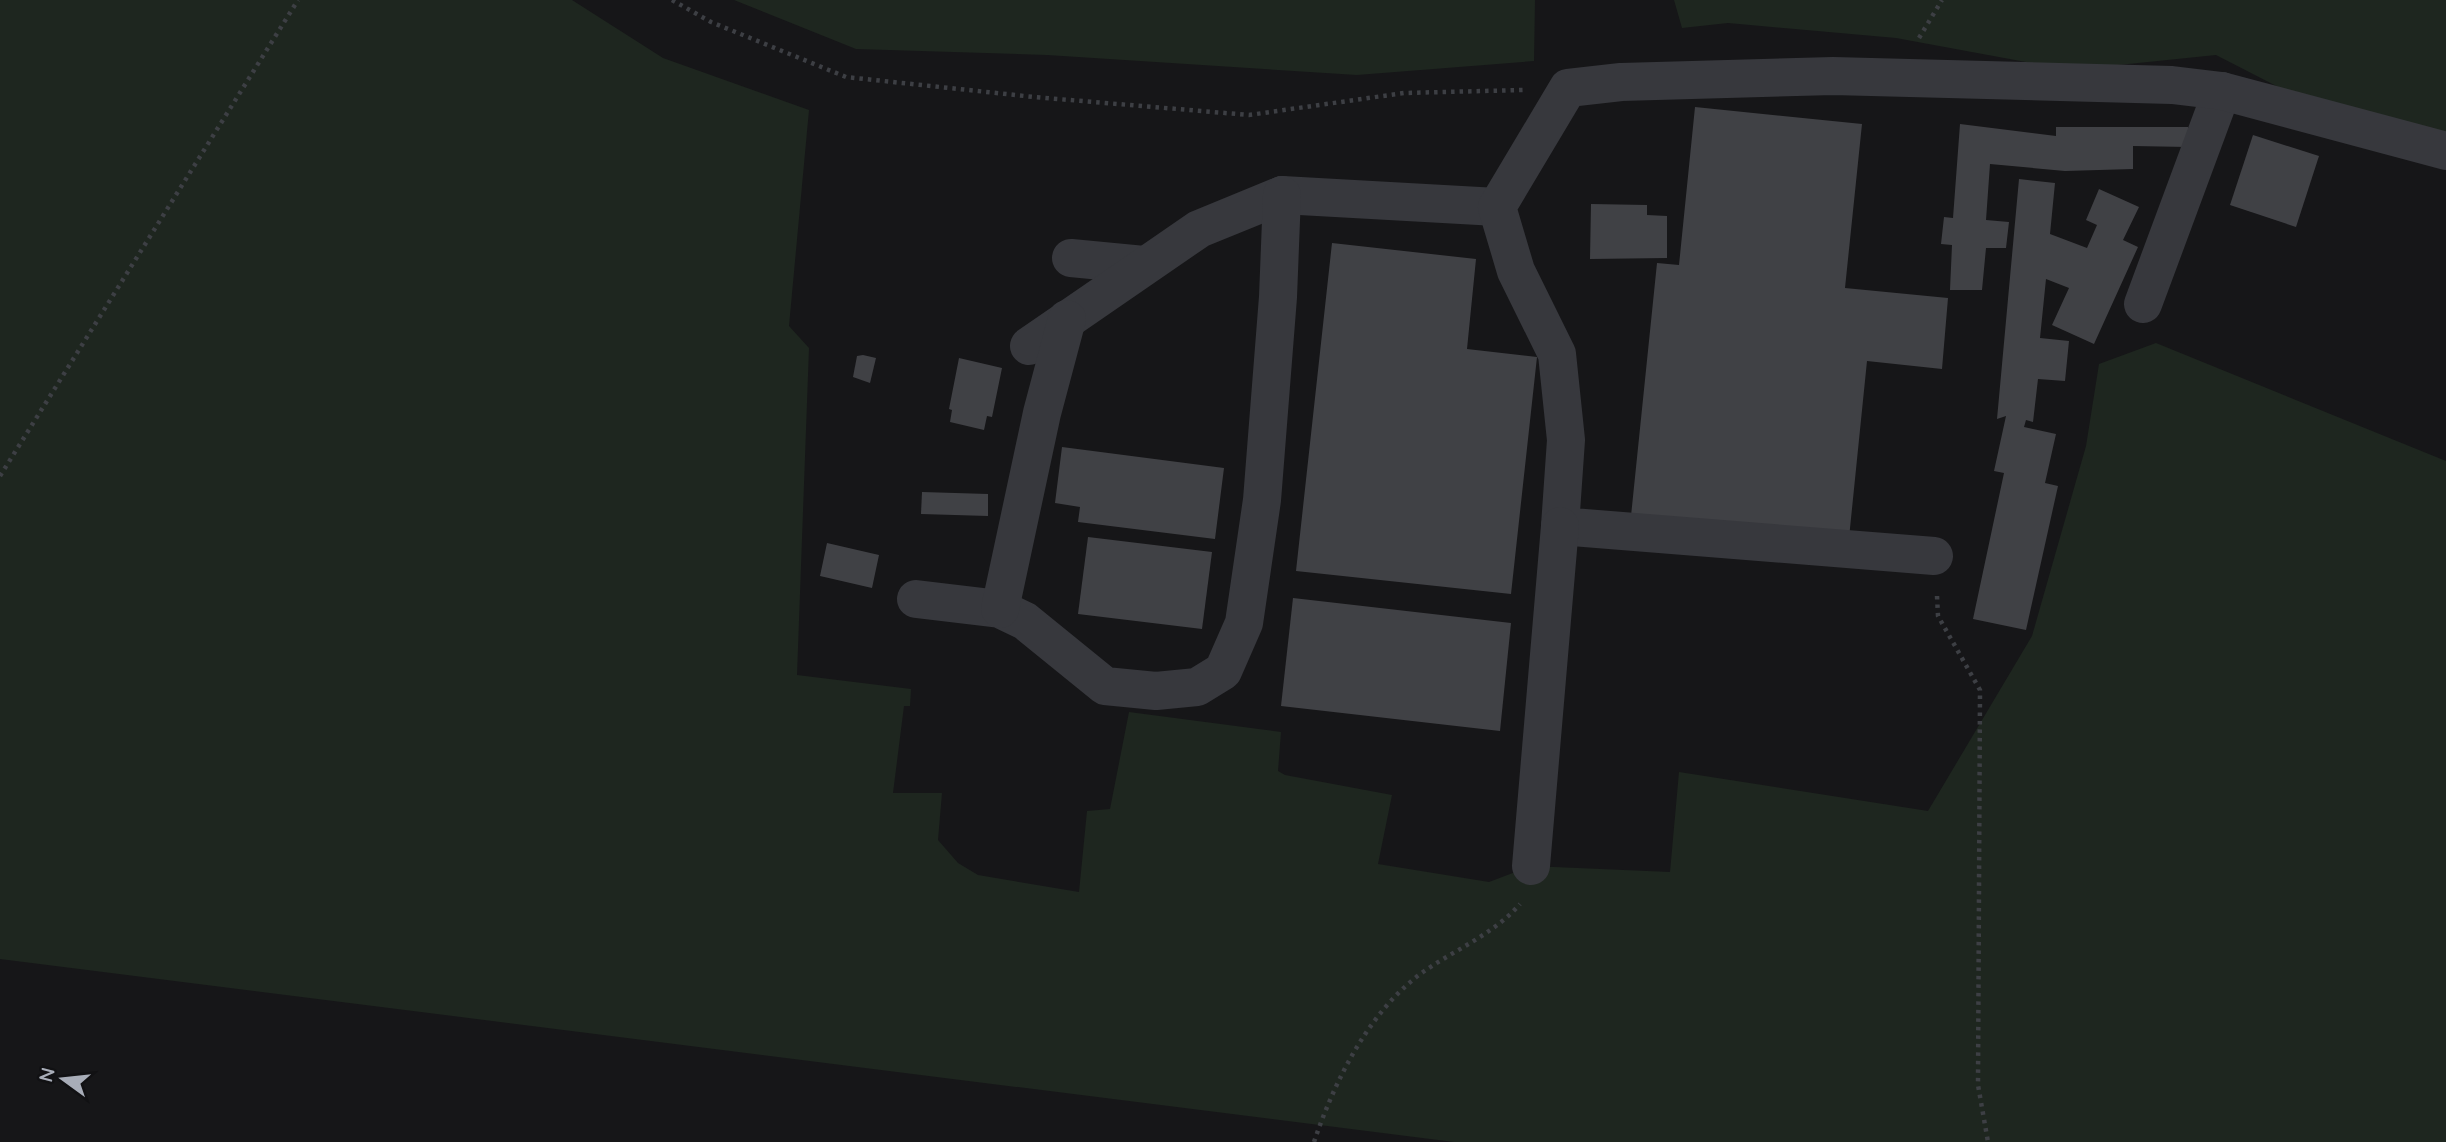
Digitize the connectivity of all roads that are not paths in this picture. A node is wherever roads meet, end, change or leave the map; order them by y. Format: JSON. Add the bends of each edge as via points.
{"nodes":[{"id":1,"x":2222,"y":91,"type":"junction"},
{"id":2,"x":2446,"y":151,"type":"edge"},
{"id":3,"x":1282,"y":195,"type":"junction"},
{"id":4,"x":1497,"y":207,"type":"junction"},
{"id":5,"x":1071,"y":258,"type":"dead end"},
{"id":6,"x":1144,"y":265,"type":"junction"},
{"id":7,"x":2143,"y":304,"type":"dead end"},
{"id":8,"x":1067,"y":319,"type":"junction"},
{"id":9,"x":1028,"y":346,"type":"dead end"},
{"id":10,"x":1560,"y":526,"type":"junction"},
{"id":11,"x":1934,"y":556,"type":"road end"},
{"id":12,"x":916,"y":599,"type":"dead end"},
{"id":13,"x":1000,"y":609,"type":"junction"},
{"id":14,"x":1531,"y":866,"type":"road end"}],
"edges":[{"from":1,"to":2,"type":"lane"},
{"from":1,"to":4,"type":"lane","via":[[2172,85],[1833,76],[1621,82],[1568,88]]},
{"from":1,"to":7,"type":"lane"},
{"from":3,"to":4,"type":"lane"},
{"from":3,"to":6,"type":"lane","via":[[1199,229]]},
{"from":3,"to":13,"type":"lane","via":[[1262,500],[1244,623],[1223,671],[1197,687],[1156,691],[1105,686],[1025,621]]},
{"from":4,"to":10,"type":"lane","via":[[1516,271],[1557,354],[1566,440]]},
{"from":5,"to":6,"type":"lane"},
{"from":6,"to":8,"type":"lane"},
{"from":8,"to":9,"type":"lane"},
{"from":8,"to":13,"type":"lane"},
{"from":10,"to":11,"type":"lane"},
{"from":10,"to":14,"type":"lane"},
{"from":12,"to":13,"type":"lane"}]}
